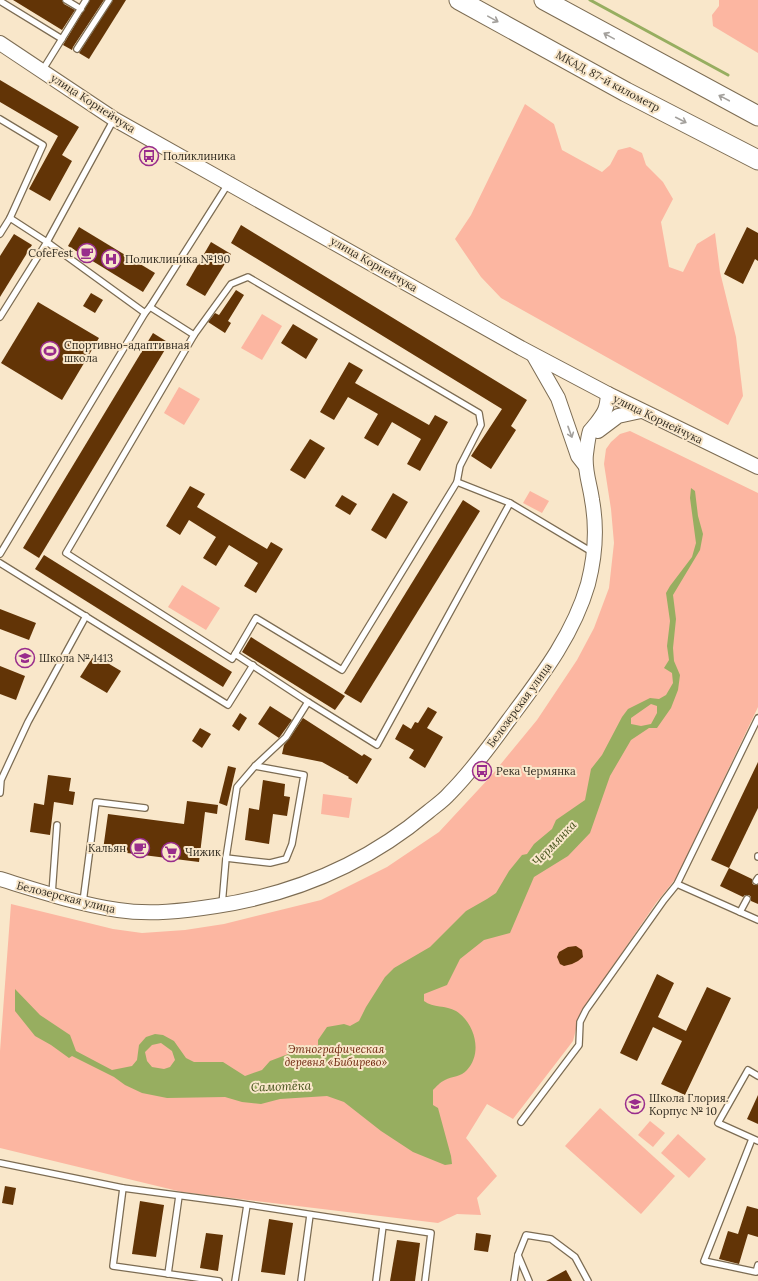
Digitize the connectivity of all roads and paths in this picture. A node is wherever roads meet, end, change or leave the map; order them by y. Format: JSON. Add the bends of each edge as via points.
{"nodes":[{"id":1,"x":66,"y":0,"type":"edge"},
{"id":2,"x":86,"y":0,"type":"edge"},
{"id":3,"x":109,"y":0,"type":"edge"},
{"id":4,"x":459,"y":0,"type":"edge"},
{"id":5,"x":544,"y":0,"type":"edge"},
{"id":6,"x":0,"y":1,"type":"edge"},
{"id":7,"x":80,"y":9,"type":"junction"},
{"id":8,"x":62,"y":39,"type":"junction"},
{"id":9,"x":0,"y":43,"type":"edge"},
{"id":10,"x":77,"y":49,"type":"dead end"},
{"id":11,"x":42,"y":71,"type":"junction"},
{"id":12,"x":758,"y":116,"type":"edge"},
{"id":13,"x":0,"y":119,"type":"edge"},
{"id":14,"x":114,"y":119,"type":"junction"},
{"id":15,"x":758,"y":160,"type":"edge"},
{"id":16,"x":228,"y":184,"type":"junction"},
{"id":17,"x":10,"y":218,"type":"junction"},
{"id":18,"x":0,"y":234,"type":"edge"},
{"id":19,"x":47,"y":242,"type":"junction"},
{"id":20,"x":150,"y":307,"type":"junction"},
{"id":21,"x":145,"y":313,"type":"junction"},
{"id":22,"x":0,"y":317,"type":"edge"},
{"id":23,"x":194,"y":335,"type":"junction"},
{"id":24,"x":533,"y":354,"type":"junction"},
{"id":25,"x":583,"y":381,"type":"junction"},
{"id":26,"x":608,"y":394,"type":"junction"},
{"id":27,"x":558,"y":398,"type":"junction"},
{"id":28,"x":641,"y":411,"type":"junction"},
{"id":29,"x":588,"y":443,"type":"junction"},
{"id":30,"x":585,"y":465,"type":"junction"},
{"id":31,"x":758,"y":467,"type":"edge"},
{"id":32,"x":457,"y":482,"type":"junction"},
{"id":33,"x":510,"y":503,"type":"junction"},
{"id":34,"x":593,"y":552,"type":"junction"},
{"id":35,"x":0,"y":554,"type":"edge"},
{"id":36,"x":0,"y":563,"type":"edge"},
{"id":37,"x":86,"y":616,"type":"junction"},
{"id":38,"x":235,"y":654,"type":"junction"},
{"id":39,"x":253,"y":665,"type":"junction"},
{"id":40,"x":308,"y":702,"type":"junction"},
{"id":41,"x":758,"y":718,"type":"edge"},
{"id":42,"x":255,"y":766,"type":"junction"},
{"id":43,"x":0,"y":793,"type":"edge"},
{"id":44,"x":144,"y":808,"type":"dead end"},
{"id":45,"x":57,"y":825,"type":"dead end"},
{"id":46,"x":226,"y":858,"type":"junction"},
{"id":47,"x":0,"y":879,"type":"edge"},
{"id":48,"x":678,"y":884,"type":"junction"},
{"id":49,"x":52,"y":895,"type":"junction"},
{"id":50,"x":747,"y":899,"type":"dead end"},
{"id":51,"x":83,"y":903,"type":"junction"},
{"id":52,"x":222,"y":905,"type":"junction"},
{"id":53,"x":740,"y":912,"type":"junction"},
{"id":54,"x":758,"y":920,"type":"edge"},
{"id":55,"x":758,"y":1076,"type":"edge"},
{"id":56,"x":521,"y":1122,"type":"dead end"},
{"id":57,"x":755,"y":1140,"type":"edge"},
{"id":58,"x":0,"y":1162,"type":"edge"},
{"id":59,"x":123,"y":1188,"type":"junction"},
{"id":60,"x":179,"y":1196,"type":"junction"},
{"id":61,"x":247,"y":1205,"type":"junction"},
{"id":62,"x":310,"y":1215,"type":"junction"},
{"id":63,"x":383,"y":1226,"type":"junction"},
{"id":64,"x":518,"y":1255,"type":"junction"},
{"id":65,"x":758,"y":1265,"type":"edge"},
{"id":66,"x":168,"y":1274,"type":"junction"},
{"id":67,"x":219,"y":1281,"type":"edge"},
{"id":68,"x":235,"y":1281,"type":"edge"},
{"id":69,"x":301,"y":1281,"type":"edge"},
{"id":70,"x":376,"y":1281,"type":"edge"},
{"id":71,"x":425,"y":1281,"type":"edge"},
{"id":72,"x":514,"y":1281,"type":"edge"},
{"id":73,"x":529,"y":1281,"type":"edge"},
{"id":74,"x":588,"y":1281,"type":"edge"}],
"edges":[{"from":1,"to":7,"type":"lane"},
{"from":2,"to":7,"type":"lane"},
{"from":3,"to":10,"type":"lane"},
{"from":4,"to":15,"type":"highway","name":"МКАД, 87-й километр","one_way":true,"via":[[626,92]]},
{"from":12,"to":5,"type":"highway","one_way":true},
{"from":6,"to":8,"type":"lane"},
{"from":7,"to":8,"type":"lane"},
{"from":8,"to":11,"type":"lane"},
{"from":9,"to":11,"type":"street","name":"улица Корнейчука"},
{"from":11,"to":14,"type":"street","name":"улица Корнейчука"},
{"from":13,"to":17,"type":"lane","via":[[43,145]]},
{"from":14,"to":16,"type":"street","name":"улица Корнейчука"},
{"from":14,"to":19,"type":"lane"},
{"from":16,"to":20,"type":"lane"},
{"from":16,"to":24,"type":"street","name":"улица Корнейчука"},
{"from":17,"to":18,"type":"lane"},
{"from":17,"to":19,"type":"lane"},
{"from":19,"to":21,"type":"lane"},
{"from":19,"to":22,"type":"lane"},
{"from":20,"to":21,"type":"lane"},
{"from":20,"to":23,"type":"lane"},
{"from":21,"to":35,"type":"lane"},
{"from":23,"to":32,"type":"lane","via":[[231,284],[248,277],[479,413],[481,425],[460,466]]},
{"from":23,"to":38,"type":"lane","via":[[66,553],[232,659]]},
{"from":24,"to":25,"type":"street","name":"улица Корнейчука"},
{"from":24,"to":27,"type":"street","name":"Белозерская улица"},
{"from":25,"to":26,"type":"street","name":"улица Корнейчука"},
{"from":25,"to":27,"type":"street","via":[[568,381]]},
{"from":26,"to":28,"type":"street","name":"улица Корнейчука"},
{"from":26,"to":29,"type":"street","name":"Белозерская улица","via":[[607,407],[590,430]]},
{"from":27,"to":30,"type":"street","name":"Белозерская улица","one_way":true,"via":[[578,456]]},
{"from":28,"to":29,"type":"street","via":[[618,416],[595,433]]},
{"from":28,"to":31,"type":"street","name":"улица Корнейчука"},
{"from":29,"to":30,"type":"street","name":"Белозерская улица"},
{"from":30,"to":34,"type":"street","name":"Белозерская улица","via":[[594,520]]},
{"from":32,"to":33,"type":"lane"},
{"from":32,"to":38,"type":"lane","via":[[342,670],[256,618]]},
{"from":33,"to":34,"type":"lane"},
{"from":33,"to":40,"type":"lane","via":[[376,745]]},
{"from":34,"to":52,"type":"street","name":"Белозерская улица","via":[[588,584],[566,638],[485,752],[449,794],[406,830],[370,853],[329,874],[303,885]]},
{"from":36,"to":37,"type":"lane"},
{"from":37,"to":39,"type":"lane","via":[[228,705]]},
{"from":37,"to":43,"type":"lane","via":[[28,722],[1,780]]},
{"from":38,"to":39,"type":"lane"},
{"from":39,"to":40,"type":"lane"},
{"from":40,"to":42,"type":"lane","via":[[286,738]]},
{"from":41,"to":48,"type":"lane"},
{"from":42,"to":46,"type":"lane","via":[[237,787]]},
{"from":42,"to":46,"type":"lane","via":[[304,775],[292,844],[286,858],[270,863]]},
{"from":44,"to":51,"type":"lane","via":[[96,802]]},
{"from":45,"to":49,"type":"lane"},
{"from":46,"to":52,"type":"lane"},
{"from":47,"to":49,"type":"street","name":"Белозерская улица"},
{"from":48,"to":53,"type":"lane"},
{"from":48,"to":56,"type":"lane","via":[[586,1010],[580,1022],[579,1045]]},
{"from":49,"to":51,"type":"street","name":"Белозерская улица"},
{"from":50,"to":53,"type":"lane"},
{"from":51,"to":52,"type":"street","name":"Белозерская улица","via":[[118,911],[139,912],[193,910]]},
{"from":53,"to":54,"type":"lane"},
{"from":55,"to":57,"type":"lane","via":[[748,1070],[718,1123]]},
{"from":57,"to":65,"type":"lane","via":[[704,1261],[756,1272]]},
{"from":58,"to":59,"type":"lane"},
{"from":59,"to":60,"type":"lane"},
{"from":59,"to":66,"type":"lane","via":[[113,1266]]},
{"from":60,"to":61,"type":"lane"},
{"from":60,"to":66,"type":"lane"},
{"from":61,"to":62,"type":"lane"},
{"from":61,"to":68,"type":"lane"},
{"from":62,"to":63,"type":"lane"},
{"from":62,"to":69,"type":"lane"},
{"from":63,"to":70,"type":"lane"},
{"from":63,"to":71,"type":"lane","via":[[431,1233]]},
{"from":64,"to":72,"type":"lane"},
{"from":64,"to":73,"type":"lane"},
{"from":64,"to":74,"type":"lane","via":[[526,1235],[552,1239],[575,1257]]},
{"from":66,"to":67,"type":"lane"}]}
